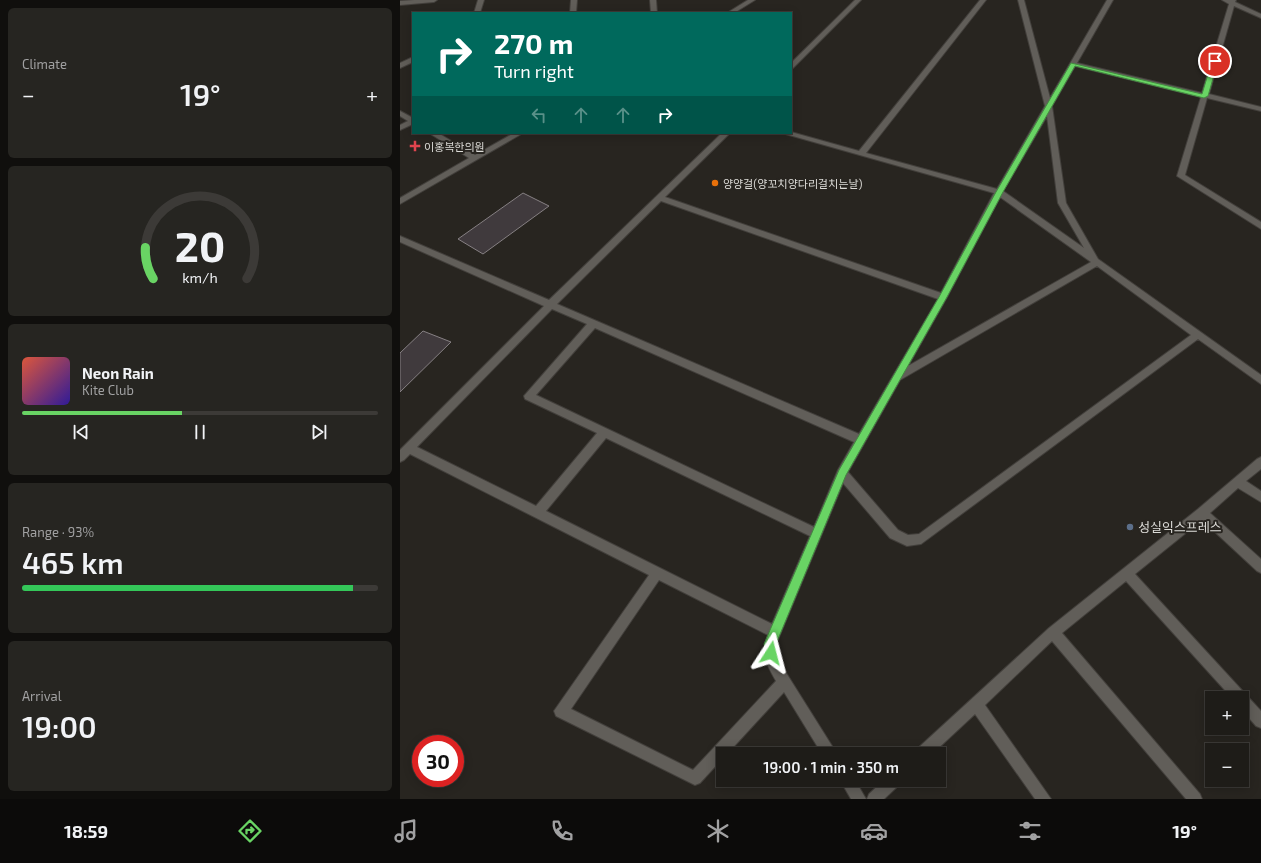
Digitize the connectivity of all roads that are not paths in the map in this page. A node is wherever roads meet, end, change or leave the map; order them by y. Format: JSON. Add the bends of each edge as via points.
{"nodes":[{"id":1,"x":434,"y":0,"type":"edge"},
{"id":2,"x":481,"y":0,"type":"edge"},
{"id":3,"x":574,"y":0,"type":"edge"},
{"id":4,"x":653,"y":0,"type":"edge"},
{"id":5,"x":752,"y":0,"type":"edge"},
{"id":6,"x":858,"y":0,"type":"edge"},
{"id":7,"x":983,"y":0,"type":"edge"},
{"id":8,"x":1021,"y":0,"type":"edge"},
{"id":9,"x":1100,"y":0,"type":"edge"},
{"id":10,"x":1225,"y":0,"type":"edge"},
{"id":11,"x":1110,"y":1,"type":"edge"},
{"id":12,"x":1233,"y":2,"type":"edge"},
{"id":13,"x":400,"y":3,"type":"edge"},
{"id":14,"x":477,"y":12,"type":"edge"},
{"id":15,"x":573,"y":12,"type":"edge"},
{"id":16,"x":654,"y":12,"type":"edge"},
{"id":17,"x":732,"y":12,"type":"edge"},
{"id":18,"x":1261,"y":16,"type":"edge"},
{"id":19,"x":412,"y":60,"type":"edge"},
{"id":20,"x":1073,"y":64,"type":"junction"},
{"id":21,"x":400,"y":66,"type":"edge"},
{"id":22,"x":792,"y":66,"type":"edge"},
{"id":23,"x":1204,"y":96,"type":"junction"},
{"id":24,"x":1049,"y":107,"type":"junction"},
{"id":25,"x":1261,"y":109,"type":"edge"},
{"id":26,"x":400,"y":113,"type":"edge"},
{"id":27,"x":412,"y":120,"type":"edge"},
{"id":28,"x":412,"y":122,"type":"edge"},
{"id":29,"x":400,"y":128,"type":"edge"},
{"id":30,"x":434,"y":134,"type":"edge"},
{"id":31,"x":517,"y":134,"type":"edge"},
{"id":32,"x":725,"y":134,"type":"edge"},
{"id":33,"x":790,"y":134,"type":"edge"},
{"id":34,"x":861,"y":154,"type":"junction"},
{"id":35,"x":474,"y":158,"type":"junction"},
{"id":36,"x":999,"y":192,"type":"junction"},
{"id":37,"x":659,"y":198,"type":"junction"},
{"id":38,"x":400,"y":201,"type":"edge"},
{"id":39,"x":1261,"y":226,"type":"edge"},
{"id":40,"x":400,"y":239,"type":"edge"},
{"id":41,"x":1096,"y":263,"type":"junction"},
{"id":42,"x":943,"y":297,"type":"junction"},
{"id":43,"x":550,"y":305,"type":"junction"},
{"id":44,"x":593,"y":324,"type":"junction"},
{"id":45,"x":1197,"y":335,"type":"junction"},
{"id":46,"x":896,"y":378,"type":"junction"},
{"id":47,"x":1261,"y":380,"type":"edge"},
{"id":48,"x":604,"y":432,"type":"junction"},
{"id":49,"x":860,"y":440,"type":"junction"},
{"id":50,"x":409,"y":448,"type":"junction"},
{"id":51,"x":400,"y":457,"type":"edge"},
{"id":52,"x":1261,"y":462,"type":"edge"},
{"id":53,"x":842,"y":473,"type":"junction"},
{"id":54,"x":1238,"y":482,"type":"junction"},
{"id":55,"x":1261,"y":497,"type":"edge"},
{"id":56,"x":1202,"y":512,"type":"junction"},
{"id":57,"x":538,"y":513,"type":"junction"},
{"id":58,"x":817,"y":534,"type":"junction"},
{"id":59,"x":1261,"y":567,"type":"edge"},
{"id":60,"x":658,"y":573,"type":"junction"},
{"id":61,"x":1127,"y":573,"type":"junction"},
{"id":62,"x":775,"y":632,"type":"junction"},
{"id":63,"x":1053,"y":632,"type":"junction"},
{"id":64,"x":785,"y":682,"type":"junction"},
{"id":65,"x":1234,"y":691,"type":"edge"},
{"id":66,"x":976,"y":704,"type":"junction"},
{"id":67,"x":1249,"y":707,"type":"edge"},
{"id":68,"x":1261,"y":720,"type":"edge"},
{"id":69,"x":826,"y":747,"type":"edge"},
{"id":70,"x":930,"y":747,"type":"edge"},
{"id":71,"x":851,"y":787,"type":"edge"},
{"id":72,"x":887,"y":787,"type":"edge"},
{"id":73,"x":859,"y":799,"type":"edge"},
{"id":74,"x":874,"y":799,"type":"edge"},
{"id":75,"x":1044,"y":799,"type":"edge"},
{"id":76,"x":1194,"y":799,"type":"edge"}],
"edges":[{"from":1,"to":13,"type":"street"},
{"from":2,"to":14,"type":"street"},
{"from":3,"to":15,"type":"street"},
{"from":4,"to":16,"type":"street"},
{"from":5,"to":17,"type":"street"},
{"from":6,"to":22,"type":"street"},
{"from":7,"to":34,"type":"street"},
{"from":8,"to":24,"type":"street"},
{"from":9,"to":11,"type":"street"},
{"from":10,"to":12,"type":"street"},
{"from":11,"to":20,"type":"street"},
{"from":12,"to":18,"type":"street"},
{"from":12,"to":23,"type":"street"},
{"from":19,"to":21,"type":"street"},
{"from":20,"to":23,"type":"street"},
{"from":20,"to":24,"type":"street"},
{"from":23,"to":25,"type":"street"},
{"from":23,"to":39,"type":"street","via":[[1181,176]]},
{"from":24,"to":36,"type":"street"},
{"from":24,"to":41,"type":"street","via":[[1062,202]]},
{"from":26,"to":27,"type":"street"},
{"from":28,"to":29,"type":"street"},
{"from":30,"to":35,"type":"street"},
{"from":31,"to":35,"type":"street"},
{"from":32,"to":37,"type":"street"},
{"from":33,"to":34,"type":"street"},
{"from":34,"to":36,"type":"street"},
{"from":35,"to":38,"type":"street"},
{"from":36,"to":41,"type":"street"},
{"from":36,"to":42,"type":"street"},
{"from":37,"to":42,"type":"street"},
{"from":37,"to":43,"type":"street"},
{"from":40,"to":43,"type":"street"},
{"from":41,"to":45,"type":"street"},
{"from":41,"to":46,"type":"street"},
{"from":42,"to":46,"type":"street"},
{"from":43,"to":44,"type":"street"},
{"from":43,"to":50,"type":"street"},
{"from":44,"to":48,"type":"street","via":[[529,396]]},
{"from":44,"to":49,"type":"street"},
{"from":45,"to":47,"type":"street"},
{"from":45,"to":53,"type":"street","via":[[921,539],[907,541],[894,534]]},
{"from":46,"to":49,"type":"street"},
{"from":48,"to":57,"type":"street"},
{"from":48,"to":58,"type":"street"},
{"from":49,"to":53,"type":"street"},
{"from":50,"to":51,"type":"street"},
{"from":50,"to":57,"type":"street"},
{"from":52,"to":54,"type":"street"},
{"from":53,"to":58,"type":"street"},
{"from":54,"to":55,"type":"street"},
{"from":54,"to":56,"type":"street"},
{"from":56,"to":59,"type":"street"},
{"from":56,"to":61,"type":"street"},
{"from":57,"to":60,"type":"street"},
{"from":58,"to":62,"type":"street"},
{"from":60,"to":62,"type":"street"},
{"from":60,"to":64,"type":"street","via":[[561,711],[695,778]]},
{"from":61,"to":63,"type":"street"},
{"from":61,"to":65,"type":"street"},
{"from":62,"to":64,"type":"street","via":[[770,644],[772,662]]},
{"from":63,"to":66,"type":"street"},
{"from":63,"to":76,"type":"street"},
{"from":64,"to":69,"type":"street"},
{"from":66,"to":70,"type":"street"},
{"from":66,"to":75,"type":"street"},
{"from":67,"to":68,"type":"street"},
{"from":71,"to":73,"type":"street"},
{"from":72,"to":74,"type":"street"}]}
